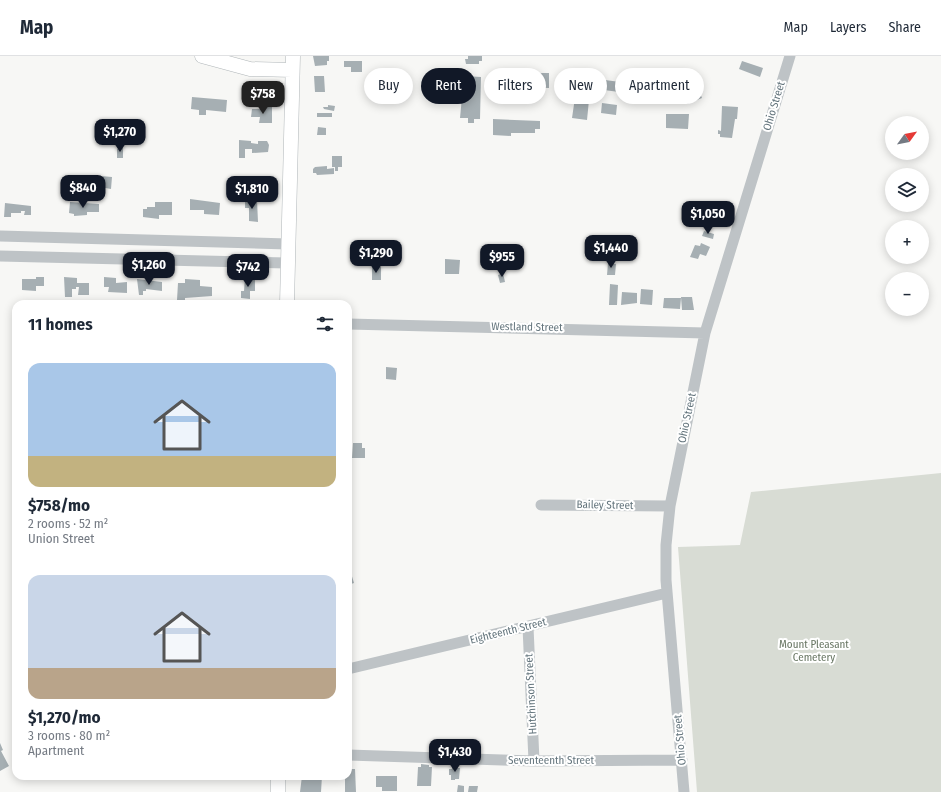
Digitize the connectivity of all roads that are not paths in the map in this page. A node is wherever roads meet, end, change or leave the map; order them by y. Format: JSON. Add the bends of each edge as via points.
{"nodes":[{"id":1,"x":202,"y":56,"type":"edge"},
{"id":2,"x":790,"y":56,"type":"edge"},
{"id":3,"x":293,"y":63,"type":"edge"},
{"id":4,"x":0,"y":236,"type":"edge"},
{"id":5,"x":288,"y":244,"type":"junction"},
{"id":6,"x":0,"y":256,"type":"edge"},
{"id":7,"x":287,"y":263,"type":"junction"},
{"id":8,"x":287,"y":300,"type":"edge"},
{"id":9,"x":352,"y":324,"type":"edge"},
{"id":10,"x":705,"y":333,"type":"junction"},
{"id":11,"x":541,"y":504,"type":"dead end"},
{"id":12,"x":670,"y":506,"type":"junction"},
{"id":13,"x":667,"y":593,"type":"junction"},
{"id":14,"x":528,"y":627,"type":"junction"},
{"id":15,"x":352,"y":668,"type":"edge"},
{"id":16,"x":352,"y":755,"type":"edge"},
{"id":17,"x":682,"y":760,"type":"junction"},
{"id":18,"x":534,"y":761,"type":"junction"},
{"id":19,"x":278,"y":780,"type":"edge"},
{"id":20,"x":278,"y":792,"type":"edge"},
{"id":21,"x":684,"y":792,"type":"edge"}],
"edges":[{"from":1,"to":3,"type":"main road","via":[[250,69]]},
{"from":2,"to":10,"type":"street","name":"Ohio Street"},
{"from":3,"to":5,"type":"main road"},
{"from":4,"to":5,"type":"street"},
{"from":5,"to":7,"type":"main road"},
{"from":6,"to":7,"type":"street"},
{"from":7,"to":8,"type":"main road"},
{"from":9,"to":10,"type":"street","name":"Westland Street"},
{"from":10,"to":12,"type":"street","name":"Ohio Street"},
{"from":11,"to":12,"type":"street","name":"Bailey Street"},
{"from":12,"to":13,"type":"street","name":"Ohio Street","via":[[666,545]]},
{"from":13,"to":14,"type":"street","name":"Eighteenth Street"},
{"from":13,"to":17,"type":"street","name":"Ohio Street"},
{"from":14,"to":15,"type":"street","name":"Eighteenth Street"},
{"from":14,"to":18,"type":"street","name":"Hutchinson Street"},
{"from":16,"to":18,"type":"street","name":"Seventeenth Street"},
{"from":17,"to":18,"type":"street","name":"Seventeenth Street"},
{"from":17,"to":21,"type":"street","name":"Ohio Street"},
{"from":19,"to":20,"type":"main road"}]}
